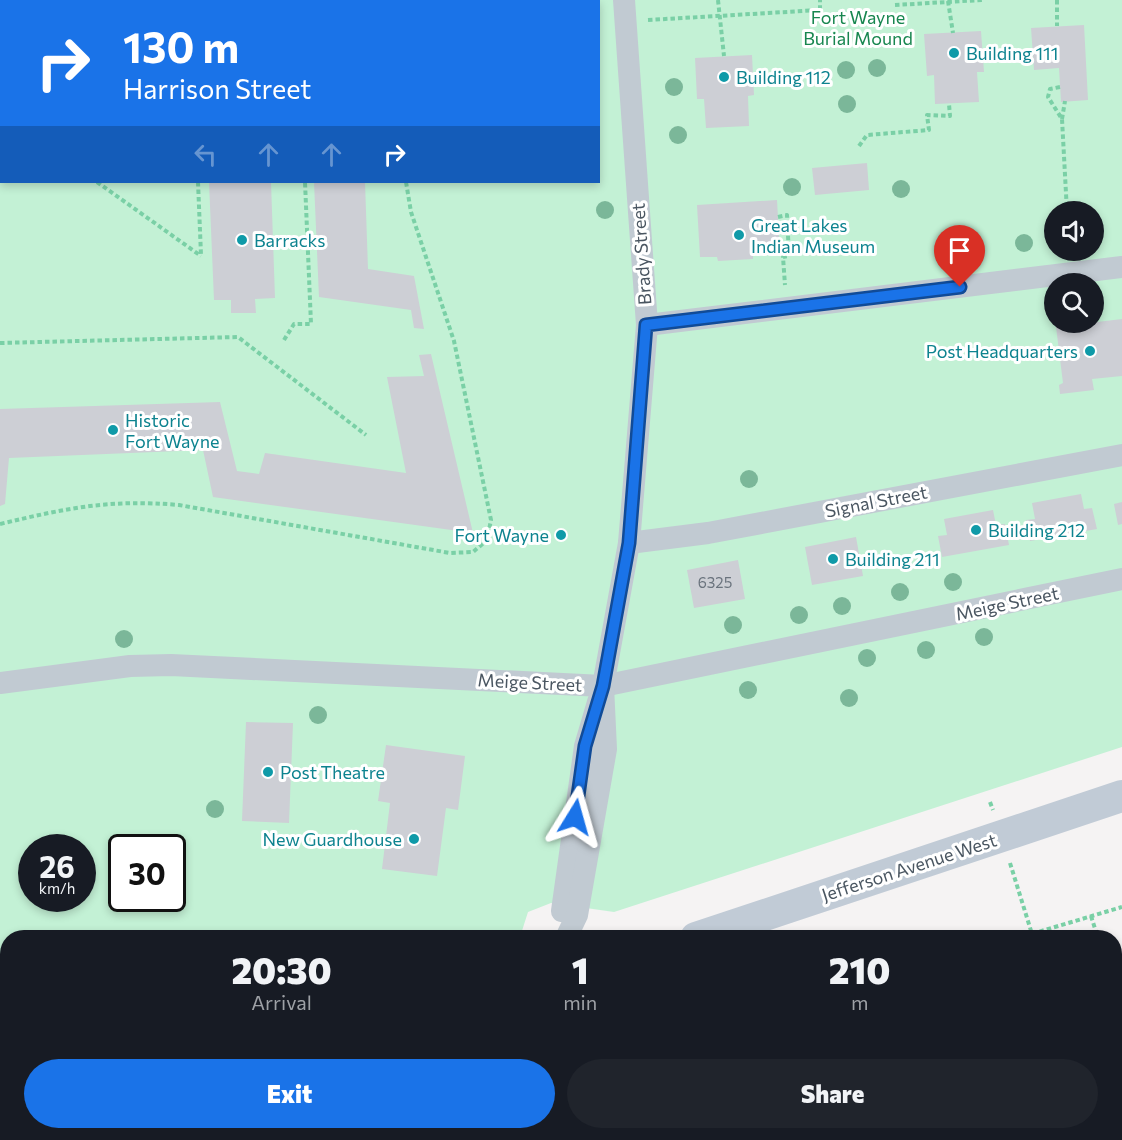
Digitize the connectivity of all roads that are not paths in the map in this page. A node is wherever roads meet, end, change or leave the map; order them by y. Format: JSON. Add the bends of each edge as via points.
{"nodes":[{"id":1,"x":624,"y":0,"type":"edge"},
{"id":2,"x":1122,"y":267,"type":"edge"},
{"id":3,"x":646,"y":325,"type":"junction"},
{"id":4,"x":1122,"y":455,"type":"edge"},
{"id":5,"x":629,"y":543,"type":"junction"},
{"id":6,"x":1122,"y":579,"type":"edge"},
{"id":7,"x":0,"y":683,"type":"edge"},
{"id":8,"x":603,"y":686,"type":"junction"},
{"id":9,"x":1122,"y":796,"type":"edge"},
{"id":10,"x":570,"y":930,"type":"edge"},
{"id":11,"x":720,"y":930,"type":"edge"}],
"edges":[{"from":1,"to":3,"type":"street","name":"Brady Street"},
{"from":2,"to":3,"type":"street"},
{"from":3,"to":5,"type":"street","name":"Brady Street"},
{"from":4,"to":5,"type":"street","name":"Signal Street","via":[[708,533]]},
{"from":5,"to":8,"type":"street","name":"Brady Street"},
{"from":6,"to":8,"type":"street","name":"Meige Street"},
{"from":7,"to":8,"type":"street","name":"Meige Street","via":[[130,666],[171,665]]},
{"from":8,"to":10,"type":"street","name":"Brady Street","via":[[606,749],[577,915]]},
{"from":9,"to":11,"type":"main road","name":"Jefferson Avenue West"}]}
